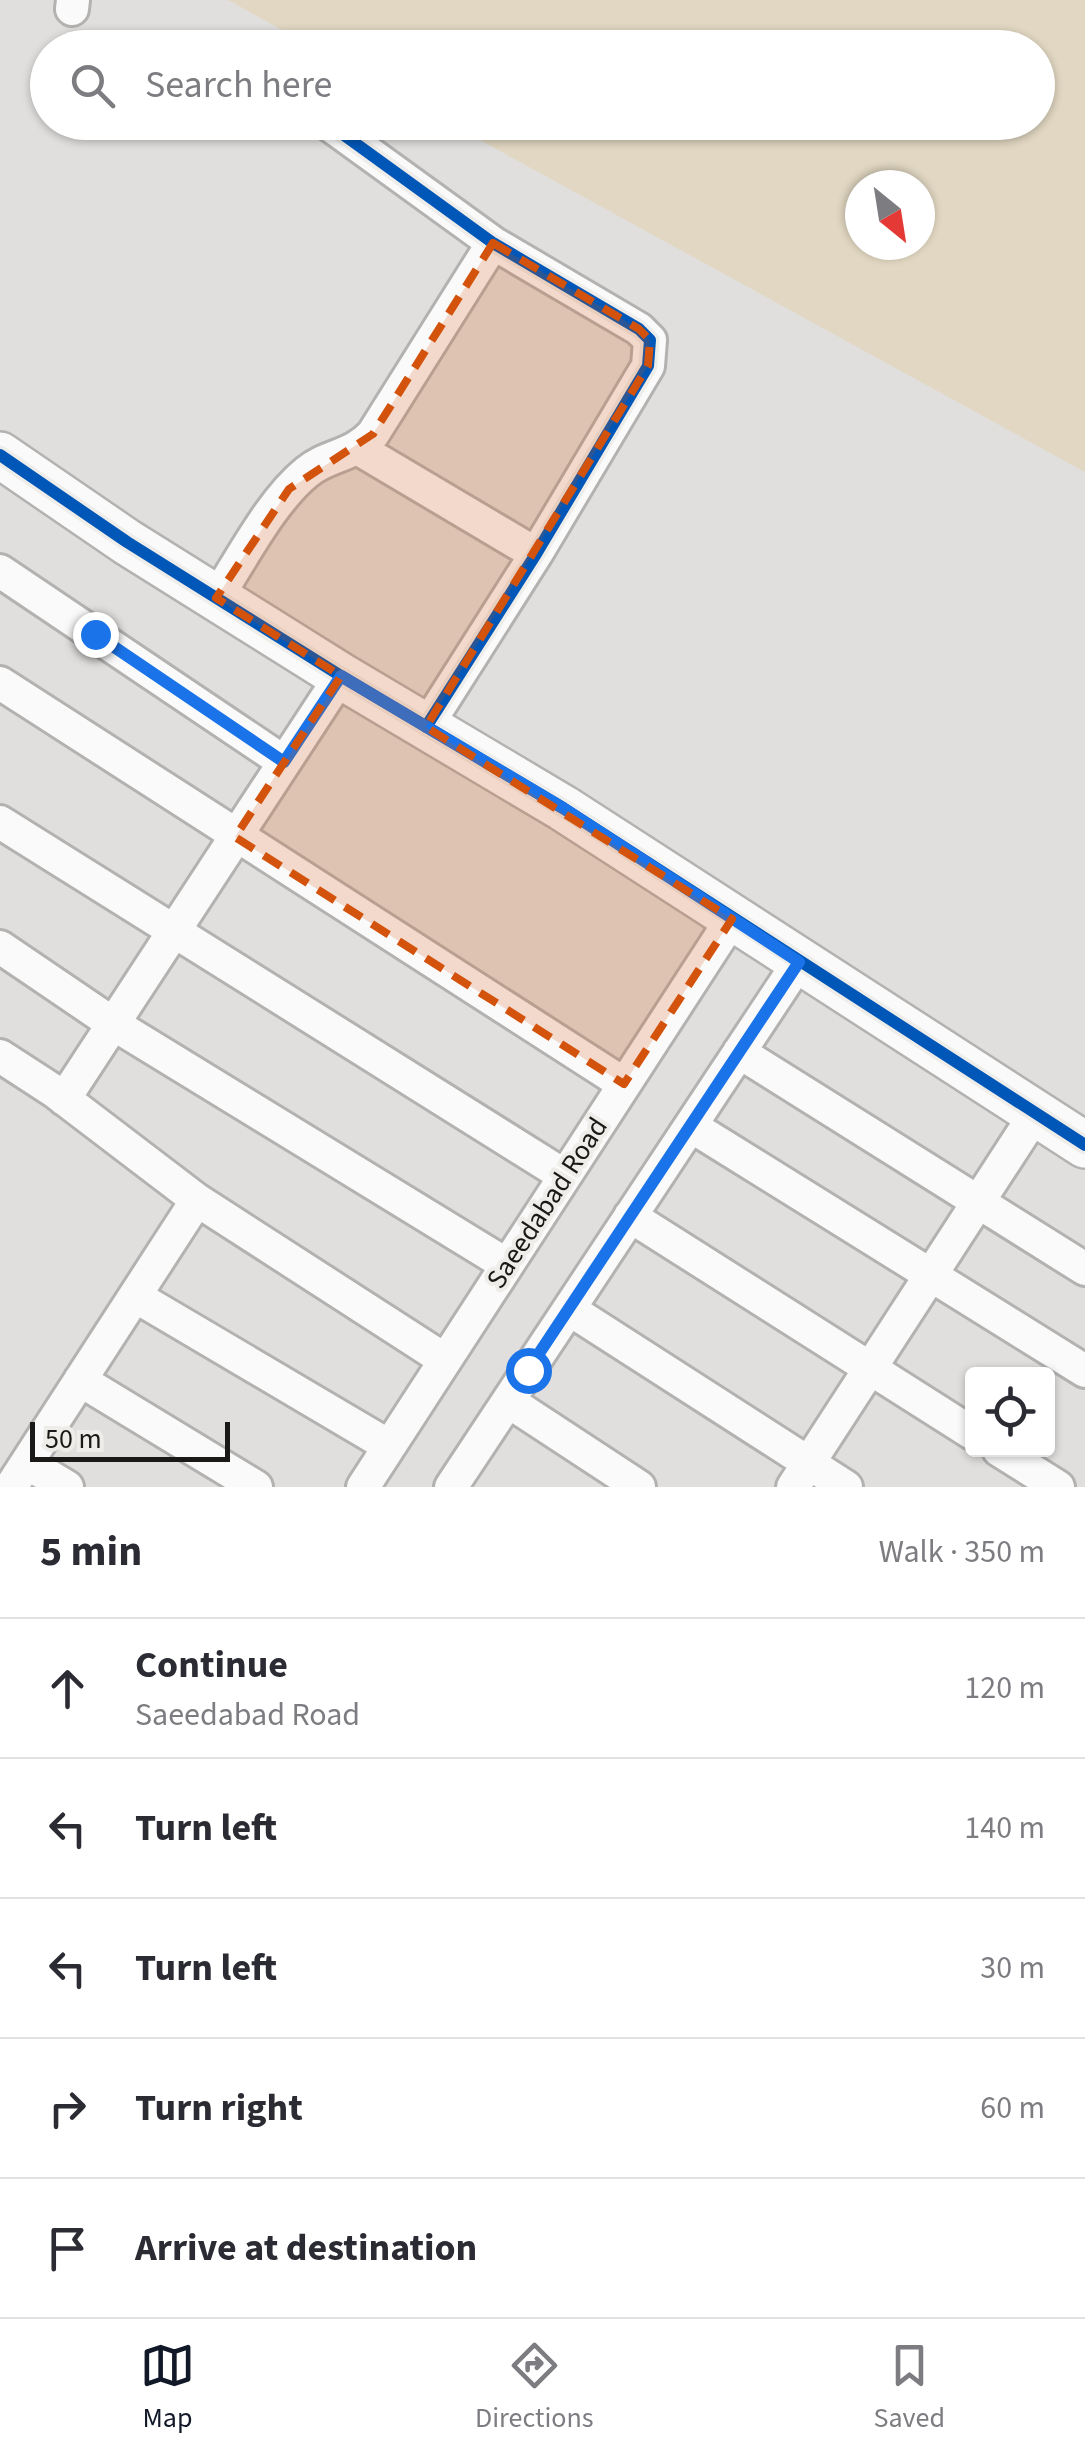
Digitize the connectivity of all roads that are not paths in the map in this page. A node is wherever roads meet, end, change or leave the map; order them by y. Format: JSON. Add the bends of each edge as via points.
{"nodes":[{"id":1,"x":351,"y":140,"type":"edge"},
{"id":2,"x":493,"y":243,"type":"junction"},
{"id":3,"x":359,"y":449,"type":"junction"},
{"id":4,"x":0,"y":454,"type":"edge"},
{"id":5,"x":536,"y":554,"type":"junction"},
{"id":6,"x":0,"y":570,"type":"edge"},
{"id":7,"x":216,"y":598,"type":"junction"},
{"id":8,"x":341,"y":676,"type":"junction"},
{"id":9,"x":0,"y":683,"type":"edge"},
{"id":10,"x":426,"y":727,"type":"junction"},
{"id":11,"x":284,"y":762,"type":"junction"},
{"id":12,"x":0,"y":822,"type":"edge"},
{"id":13,"x":235,"y":837,"type":"junction"},
{"id":14,"x":732,"y":919,"type":"junction"},
{"id":15,"x":175,"y":929,"type":"junction"},
{"id":16,"x":0,"y":948,"type":"edge"},
{"id":17,"x":799,"y":962,"type":"junction"},
{"id":18,"x":112,"y":1023,"type":"junction"},
{"id":19,"x":740,"y":1052,"type":"junction"},
{"id":20,"x":0,"y":1056,"type":"edge"},
{"id":21,"x":624,"y":1084,"type":"junction"},
{"id":22,"x":64,"y":1099,"type":"junction"},
{"id":23,"x":1036,"y":1113,"type":"junction"},
{"id":24,"x":691,"y":1126,"type":"junction"},
{"id":25,"x":1085,"y":1145,"type":"edge"},
{"id":26,"x":565,"y":1176,"type":"junction"},
{"id":27,"x":197,"y":1200,"type":"junction"},
{"id":28,"x":977,"y":1201,"type":"junction"},
{"id":29,"x":630,"y":1216,"type":"junction"},
{"id":30,"x":507,"y":1264,"type":"junction"},
{"id":31,"x":1085,"y":1269,"type":"edge"},
{"id":32,"x":929,"y":1274,"type":"junction"},
{"id":33,"x":135,"y":1296,"type":"junction"},
{"id":34,"x":569,"y":1309,"type":"junction"},
{"id":35,"x":445,"y":1360,"type":"junction"},
{"id":36,"x":868,"y":1367,"type":"junction"},
{"id":37,"x":1085,"y":1371,"type":"edge"},
{"id":38,"x":80,"y":1380,"type":"junction"},
{"id":39,"x":508,"y":1401,"type":"junction"},
{"id":40,"x":965,"y":1429,"type":"edge"},
{"id":41,"x":390,"y":1446,"type":"junction"},
{"id":42,"x":1010,"y":1457,"type":"edge"},
{"id":43,"x":19,"y":1475,"type":"edge"},
{"id":44,"x":801,"y":1475,"type":"edge"},
{"id":45,"x":68,"y":1487,"type":"edge"},
{"id":46,"x":256,"y":1487,"type":"edge"},
{"id":47,"x":364,"y":1487,"type":"edge"},
{"id":48,"x":450,"y":1487,"type":"edge"},
{"id":49,"x":639,"y":1487,"type":"edge"},
{"id":50,"x":846,"y":1487,"type":"edge"},
{"id":51,"x":1058,"y":1487,"type":"edge"}],
"edges":[{"from":1,"to":2,"type":"street"},
{"from":2,"to":3,"type":"street"},
{"from":2,"to":5,"type":"street","via":[[638,329],[652,352]]},
{"from":3,"to":5,"type":"street"},
{"from":3,"to":7,"type":"street","via":[[310,469],[289,490]]},
{"from":4,"to":7,"type":"street"},
{"from":5,"to":10,"type":"street"},
{"from":6,"to":11,"type":"street"},
{"from":7,"to":8,"type":"street"},
{"from":8,"to":10,"type":"street"},
{"from":8,"to":11,"type":"street"},
{"from":9,"to":13,"type":"street"},
{"from":10,"to":14,"type":"street"},
{"from":11,"to":13,"type":"street"},
{"from":12,"to":15,"type":"street"},
{"from":13,"to":15,"type":"street"},
{"from":13,"to":21,"type":"street"},
{"from":14,"to":17,"type":"street"},
{"from":14,"to":21,"type":"street","name":"Saeedabad Road"},
{"from":15,"to":18,"type":"street"},
{"from":15,"to":26,"type":"street"},
{"from":16,"to":18,"type":"street"},
{"from":17,"to":19,"type":"street"},
{"from":17,"to":23,"type":"street"},
{"from":18,"to":22,"type":"street"},
{"from":18,"to":30,"type":"street"},
{"from":19,"to":24,"type":"street"},
{"from":19,"to":28,"type":"street"},
{"from":20,"to":22,"type":"street"},
{"from":21,"to":26,"type":"street","name":"Saeedabad Road"},
{"from":22,"to":27,"type":"street"},
{"from":23,"to":25,"type":"street"},
{"from":23,"to":28,"type":"street"},
{"from":24,"to":29,"type":"street"},
{"from":24,"to":32,"type":"street"},
{"from":26,"to":30,"type":"street","name":"Saeedabad Road"},
{"from":27,"to":33,"type":"street"},
{"from":27,"to":35,"type":"street"},
{"from":28,"to":31,"type":"street"},
{"from":28,"to":32,"type":"street"},
{"from":29,"to":34,"type":"street"},
{"from":29,"to":36,"type":"street"},
{"from":30,"to":35,"type":"street","name":"Saeedabad Road"},
{"from":32,"to":36,"type":"street"},
{"from":32,"to":37,"type":"street"},
{"from":33,"to":38,"type":"street"},
{"from":33,"to":41,"type":"street"},
{"from":34,"to":39,"type":"street"},
{"from":34,"to":44,"type":"street"},
{"from":35,"to":41,"type":"street","name":"Saeedabad Road"},
{"from":36,"to":40,"type":"street"},
{"from":36,"to":44,"type":"street"},
{"from":38,"to":43,"type":"street"},
{"from":38,"to":46,"type":"street"},
{"from":39,"to":48,"type":"street"},
{"from":39,"to":49,"type":"street"},
{"from":41,"to":47,"type":"street","name":"Saeedabad Road"},
{"from":42,"to":51,"type":"street"},
{"from":43,"to":45,"type":"street"},
{"from":44,"to":50,"type":"street"}]}
